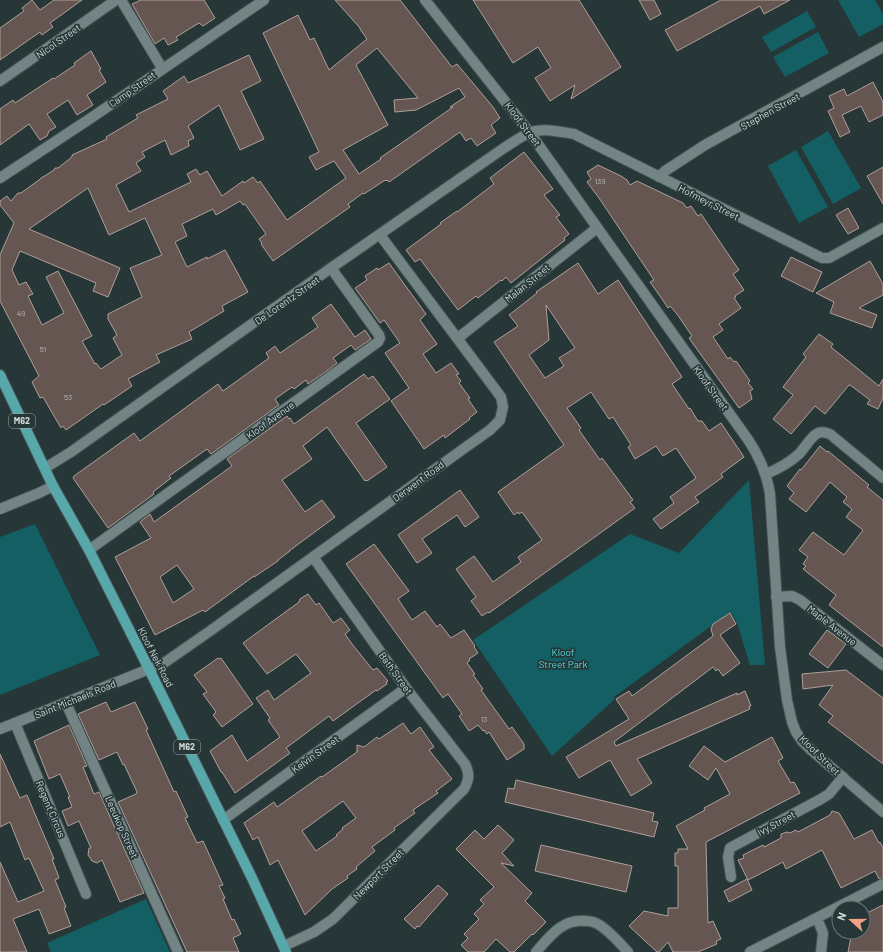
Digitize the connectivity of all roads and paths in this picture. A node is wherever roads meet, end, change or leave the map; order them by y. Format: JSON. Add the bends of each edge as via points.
{"nodes":[{"id":1,"x":116,"y":0,"type":"edge"},
{"id":2,"x":122,"y":0,"type":"edge"},
{"id":3,"x":264,"y":0,"type":"edge"},
{"id":4,"x":425,"y":0,"type":"edge"},
{"id":5,"x":883,"y":47,"type":"edge"},
{"id":6,"x":162,"y":68,"type":"junction"},
{"id":7,"x":0,"y":81,"type":"edge"},
{"id":8,"x":530,"y":133,"type":"junction"},
{"id":9,"x":659,"y":177,"type":"junction"},
{"id":10,"x":0,"y":178,"type":"edge"},
{"id":11,"x":597,"y":228,"type":"junction"},
{"id":12,"x":883,"y":228,"type":"edge"},
{"id":13,"x":380,"y":235,"type":"junction"},
{"id":14,"x":331,"y":268,"type":"junction"},
{"id":15,"x":458,"y":338,"type":"junction"},
{"id":16,"x":0,"y":375,"type":"edge"},
{"id":17,"x":45,"y":468,"type":"junction"},
{"id":18,"x":766,"y":474,"type":"junction"},
{"id":19,"x":883,"y":478,"type":"edge"},
{"id":20,"x":53,"y":486,"type":"junction"},
{"id":21,"x":0,"y":508,"type":"edge"},
{"id":22,"x":89,"y":550,"type":"junction"},
{"id":23,"x":313,"y":557,"type":"junction"},
{"id":24,"x":776,"y":597,"type":"junction"},
{"id":25,"x":883,"y":665,"type":"edge"},
{"id":26,"x":149,"y":669,"type":"junction"},
{"id":27,"x":406,"y":688,"type":"junction"},
{"id":28,"x":66,"y":703,"type":"junction"},
{"id":29,"x":15,"y":723,"type":"junction"},
{"id":30,"x":0,"y":729,"type":"edge"},
{"id":31,"x":843,"y":777,"type":"junction"},
{"id":32,"x":464,"y":789,"type":"joint"},
{"id":33,"x":882,"y":810,"type":"edge"},
{"id":34,"x":223,"y":820,"type":"junction"},
{"id":35,"x":731,"y":877,"type":"dead end"},
{"id":36,"x":883,"y":884,"type":"edge"},
{"id":37,"x":86,"y":894,"type":"dead end"},
{"id":38,"x":816,"y":918,"type":"junction"},
{"id":39,"x":285,"y":949,"type":"edge"},
{"id":40,"x":178,"y":952,"type":"edge"},
{"id":41,"x":536,"y":952,"type":"edge"},
{"id":42,"x":628,"y":952,"type":"edge"},
{"id":43,"x":750,"y":952,"type":"edge"},
{"id":44,"x":821,"y":952,"type":"edge"}],
"edges":[{"from":1,"to":7,"type":"street","name":"Nicol Street"},
{"from":2,"to":6,"type":"street"},
{"from":3,"to":6,"type":"street","name":"Camp Street"},
{"from":4,"to":8,"type":"street","name":"Kloof Street"},
{"from":5,"to":9,"type":"street","name":"Stephen Street","via":[[705,145]]},
{"from":6,"to":10,"type":"street","name":"Camp Street"},
{"from":8,"to":9,"type":"street","name":"Hofmeyr Street","via":[[557,131],[574,134]]},
{"from":8,"to":11,"type":"street","name":"Kloof Street"},
{"from":8,"to":13,"type":"street","name":"De Lorentz Street","via":[[504,148]]},
{"from":9,"to":12,"type":"street","name":"Hofmeyr Street","via":[[822,258],[829,258]]},
{"from":11,"to":15,"type":"street","name":"Malan Street"},
{"from":11,"to":18,"type":"street","name":"Kloof Street","via":[[749,441]]},
{"from":13,"to":14,"type":"street","name":"De Lorentz Street"},
{"from":13,"to":15,"type":"street","name":"Derwent Road"},
{"from":14,"to":17,"type":"street","name":"De Lorentz Street"},
{"from":14,"to":22,"type":"street","name":"Kloof Avenue","via":[[379,335],[378,342]]},
{"from":15,"to":23,"type":"street","name":"Derwent Road","via":[[501,397],[503,407],[500,420]]},
{"from":16,"to":17,"type":"main road","name":"Kloof Nek Road","number":"M62"},
{"from":17,"to":20,"type":"main road","name":"Kloof Nek Road","number":"M62"},
{"from":18,"to":19,"type":"street","via":[[790,462],[812,438],[823,432],[830,434]]},
{"from":18,"to":24,"type":"street","name":"Kloof Street","via":[[771,504]]},
{"from":20,"to":21,"type":"street"},
{"from":20,"to":22,"type":"main road","name":"Kloof Nek Road","number":"M62"},
{"from":22,"to":26,"type":"main road","name":"Kloof Nek Road","number":"M62"},
{"from":23,"to":26,"type":"street","name":"Derwent Road","via":[[164,663]]},
{"from":23,"to":27,"type":"street","name":"Bath Street"},
{"from":24,"to":25,"type":"street","name":"Maple Avenue","via":[[792,596],[800,600]]},
{"from":24,"to":31,"type":"street","name":"Kloof Street","via":[[784,682],[792,722],[802,741]]},
{"from":26,"to":28,"type":"street","name":"Saint Michaels Road"},
{"from":26,"to":34,"type":"main road","name":"Kloof Nek Road","number":"M62"},
{"from":27,"to":32,"type":"street","name":"Bath Street","via":[[465,764],[469,777]]},
{"from":27,"to":34,"type":"street","name":"Kelvin Street"},
{"from":28,"to":29,"type":"street","name":"Saint Michaels Road"},
{"from":28,"to":40,"type":"street","name":"Leeukop Street"},
{"from":29,"to":30,"type":"street","name":"Saint Michaels Road"},
{"from":29,"to":37,"type":"street","name":"Regent Circus"},
{"from":31,"to":33,"type":"street","name":"Kloof Street"},
{"from":31,"to":35,"type":"street","name":"Ivy Street","via":[[821,800],[730,848],[728,857]]},
{"from":32,"to":39,"type":"street","name":"Newport Street","via":[[333,919]]},
{"from":34,"to":39,"type":"main road","name":"Kloof Nek Road","number":"M62"},
{"from":36,"to":38,"type":"street"},
{"from":38,"to":43,"type":"street"},
{"from":38,"to":44,"type":"street","via":[[823,933]]},
{"from":41,"to":42,"type":"street","via":[[562,925],[581,920],[601,926]]}]}
